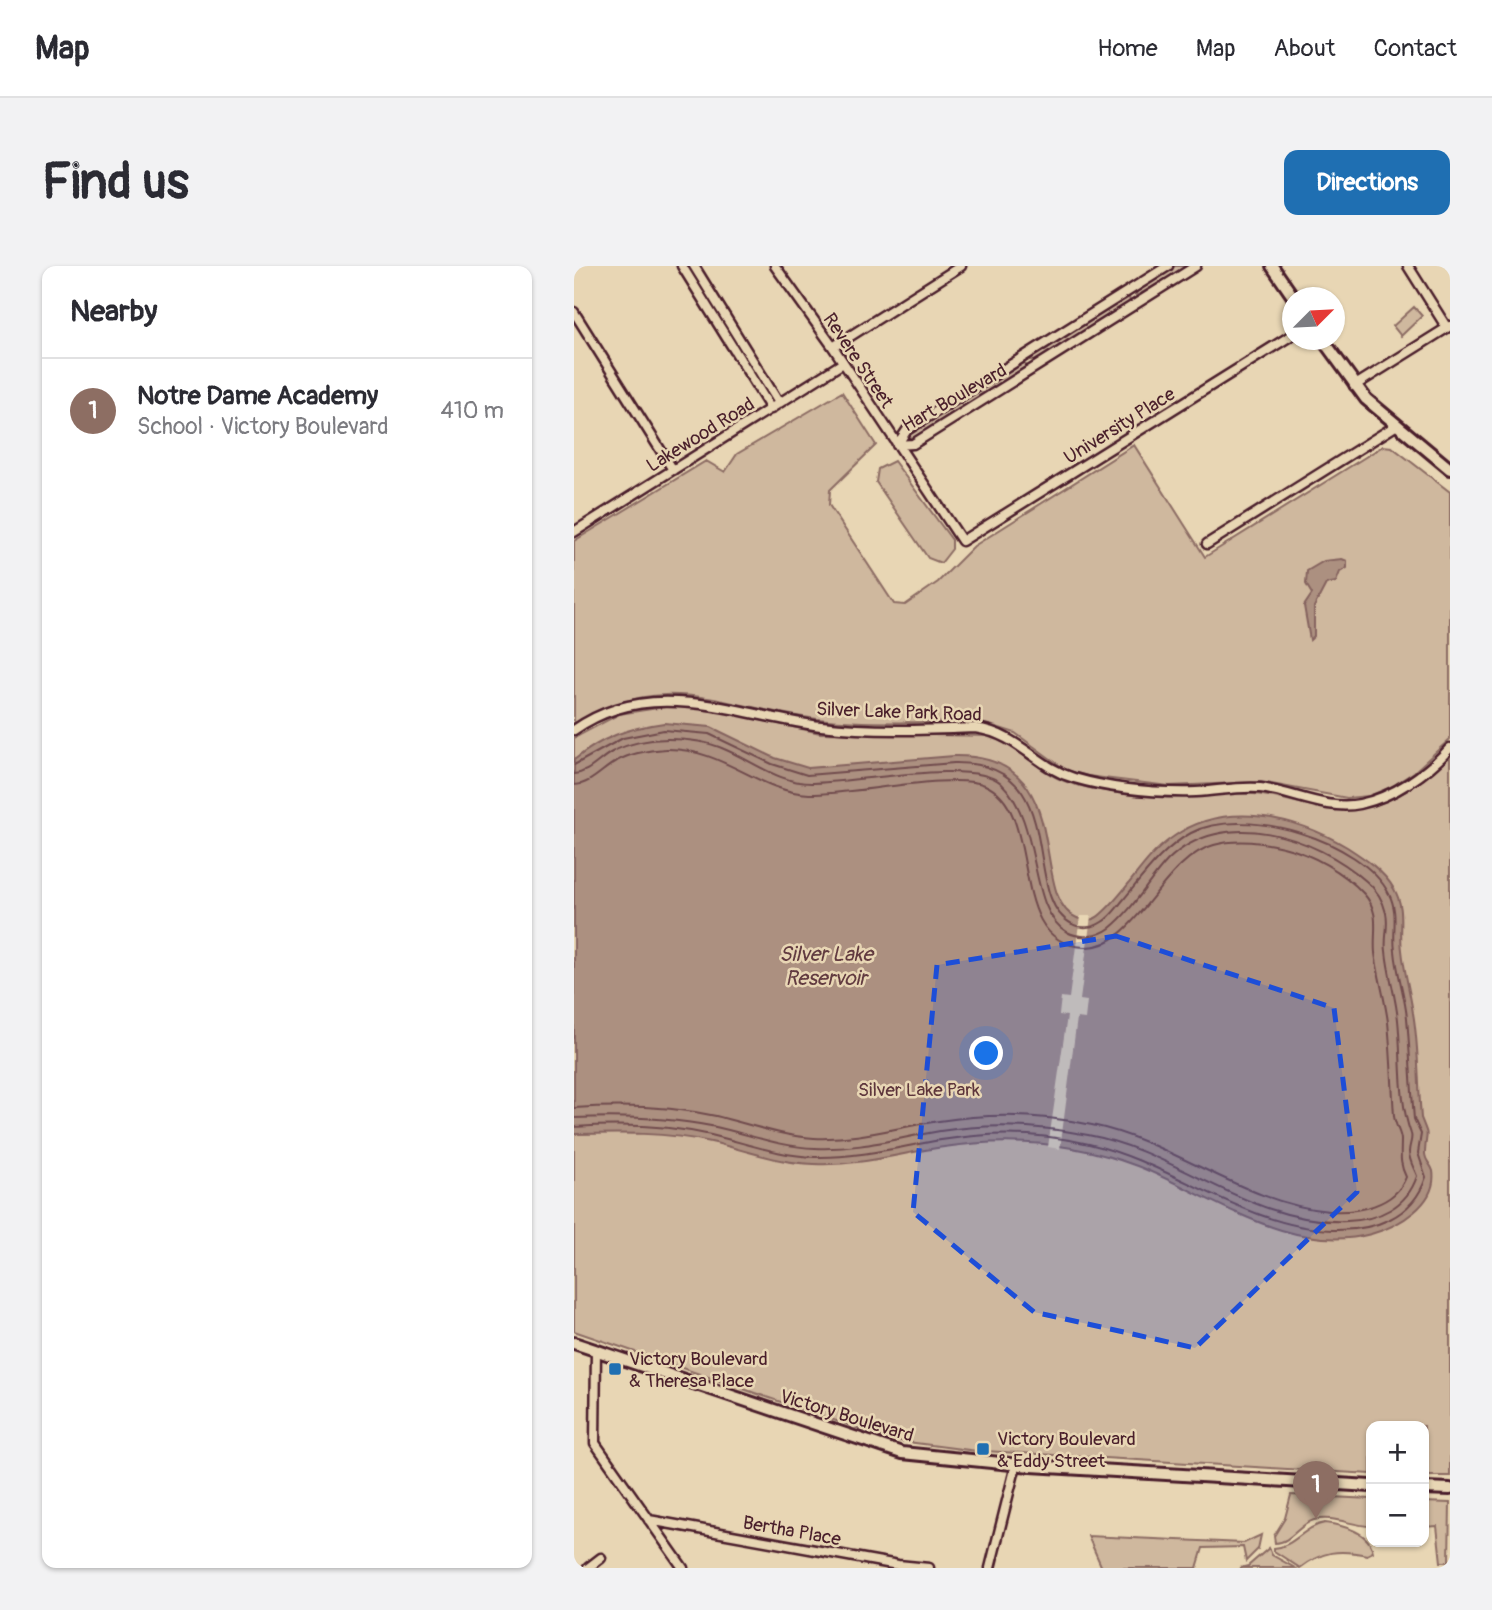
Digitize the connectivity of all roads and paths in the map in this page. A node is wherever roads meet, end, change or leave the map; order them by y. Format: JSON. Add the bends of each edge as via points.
{"nodes":[{"id":1,"x":682,"y":266,"type":"edge"},
{"id":2,"x":694,"y":266,"type":"edge"},
{"id":3,"x":775,"y":266,"type":"edge"},
{"id":4,"x":961,"y":266,"type":"edge"},
{"id":5,"x":1168,"y":266,"type":"edge"},
{"id":6,"x":1196,"y":266,"type":"edge"},
{"id":7,"x":1272,"y":266,"type":"edge"},
{"id":8,"x":1408,"y":266,"type":"edge"},
{"id":9,"x":1286,"y":287,"type":"edge"},
{"id":10,"x":574,"y":312,"type":"edge"},
{"id":11,"x":1448,"y":327,"type":"edge"},
{"id":12,"x":1282,"y":342,"type":"edge"},
{"id":13,"x":833,"y":347,"type":"junction"},
{"id":14,"x":1330,"y":350,"type":"edge"},
{"id":15,"x":843,"y":363,"type":"junction"},
{"id":16,"x":1354,"y":386,"type":"junction"},
{"id":17,"x":779,"y":403,"type":"junction"},
{"id":18,"x":771,"y":408,"type":"junction"},
{"id":19,"x":1397,"y":425,"type":"junction"},
{"id":20,"x":897,"y":445,"type":"junction"},
{"id":21,"x":1446,"y":458,"type":"edge"},
{"id":22,"x":1450,"y":469,"type":"edge"},
{"id":23,"x":673,"y":470,"type":"junction"},
{"id":24,"x":574,"y":532,"type":"edge"},
{"id":25,"x":962,"y":541,"type":"joint"},
{"id":26,"x":1207,"y":544,"type":"dead end"},
{"id":27,"x":574,"y":730,"type":"edge"},
{"id":28,"x":1450,"y":748,"type":"edge"},
{"id":29,"x":574,"y":1343,"type":"edge"},
{"id":30,"x":596,"y":1350,"type":"junction"},
{"id":31,"x":1016,"y":1465,"type":"junction"},
{"id":32,"x":1366,"y":1486,"type":"edge"},
{"id":33,"x":1429,"y":1488,"type":"edge"},
{"id":34,"x":1450,"y":1489,"type":"edge"},
{"id":35,"x":649,"y":1520,"type":"junction"},
{"id":36,"x":601,"y":1558,"type":"dead end"},
{"id":37,"x":587,"y":1568,"type":"edge"},
{"id":38,"x":682,"y":1568,"type":"edge"},
{"id":39,"x":929,"y":1568,"type":"edge"},
{"id":40,"x":990,"y":1568,"type":"edge"}],
"edges":[{"from":1,"to":18,"type":"street"},
{"from":2,"to":17,"type":"street"},
{"from":3,"to":13,"type":"street","name":"Revere Street"},
{"from":4,"to":13,"type":"street"},
{"from":5,"to":20,"type":"street","name":"Hart Boulevard","via":[[907,429]]},
{"from":6,"to":20,"type":"street","name":"Hart Boulevard","via":[[913,444]]},
{"from":7,"to":9,"type":"main road"},
{"from":8,"to":11,"type":"street"},
{"from":10,"to":23,"type":"street"},
{"from":11,"to":16,"type":"street"},
{"from":12,"to":25,"type":"street","name":"University Place"},
{"from":13,"to":15,"type":"street","name":"Revere Street"},
{"from":14,"to":16,"type":"main road"},
{"from":15,"to":17,"type":"street","name":"Lakewood Road"},
{"from":15,"to":20,"type":"street","name":"Revere Street"},
{"from":16,"to":19,"type":"main road"},
{"from":17,"to":18,"type":"street","name":"Lakewood Road"},
{"from":18,"to":23,"type":"street","name":"Lakewood Road"},
{"from":19,"to":21,"type":"main road"},
{"from":19,"to":26,"type":"street"},
{"from":20,"to":25,"type":"street","name":"Revere Street"},
{"from":21,"to":22,"type":"main road"},
{"from":23,"to":24,"type":"street","name":"Lakewood Road"},
{"from":27,"to":28,"type":"street","name":"Silver Lake Park Road","via":[[628,706],[673,700],[824,726],[975,728],[1010,738],[1072,778],[1167,791],[1257,788],[1340,805],[1371,801],[1398,788]]},
{"from":29,"to":30,"type":"main road","name":"Victory Boulevard"},
{"from":30,"to":31,"type":"main road","name":"Victory Boulevard","via":[[869,1444],[902,1453]]},
{"from":30,"to":35,"type":"street","via":[[595,1443]]},
{"from":31,"to":32,"type":"main road","name":"Victory Boulevard"},
{"from":31,"to":40,"type":"street"},
{"from":33,"to":34,"type":"main road"},
{"from":35,"to":38,"type":"street"},
{"from":35,"to":39,"type":"street","name":"Bertha Place"},
{"from":36,"to":37,"type":"street"}]}
